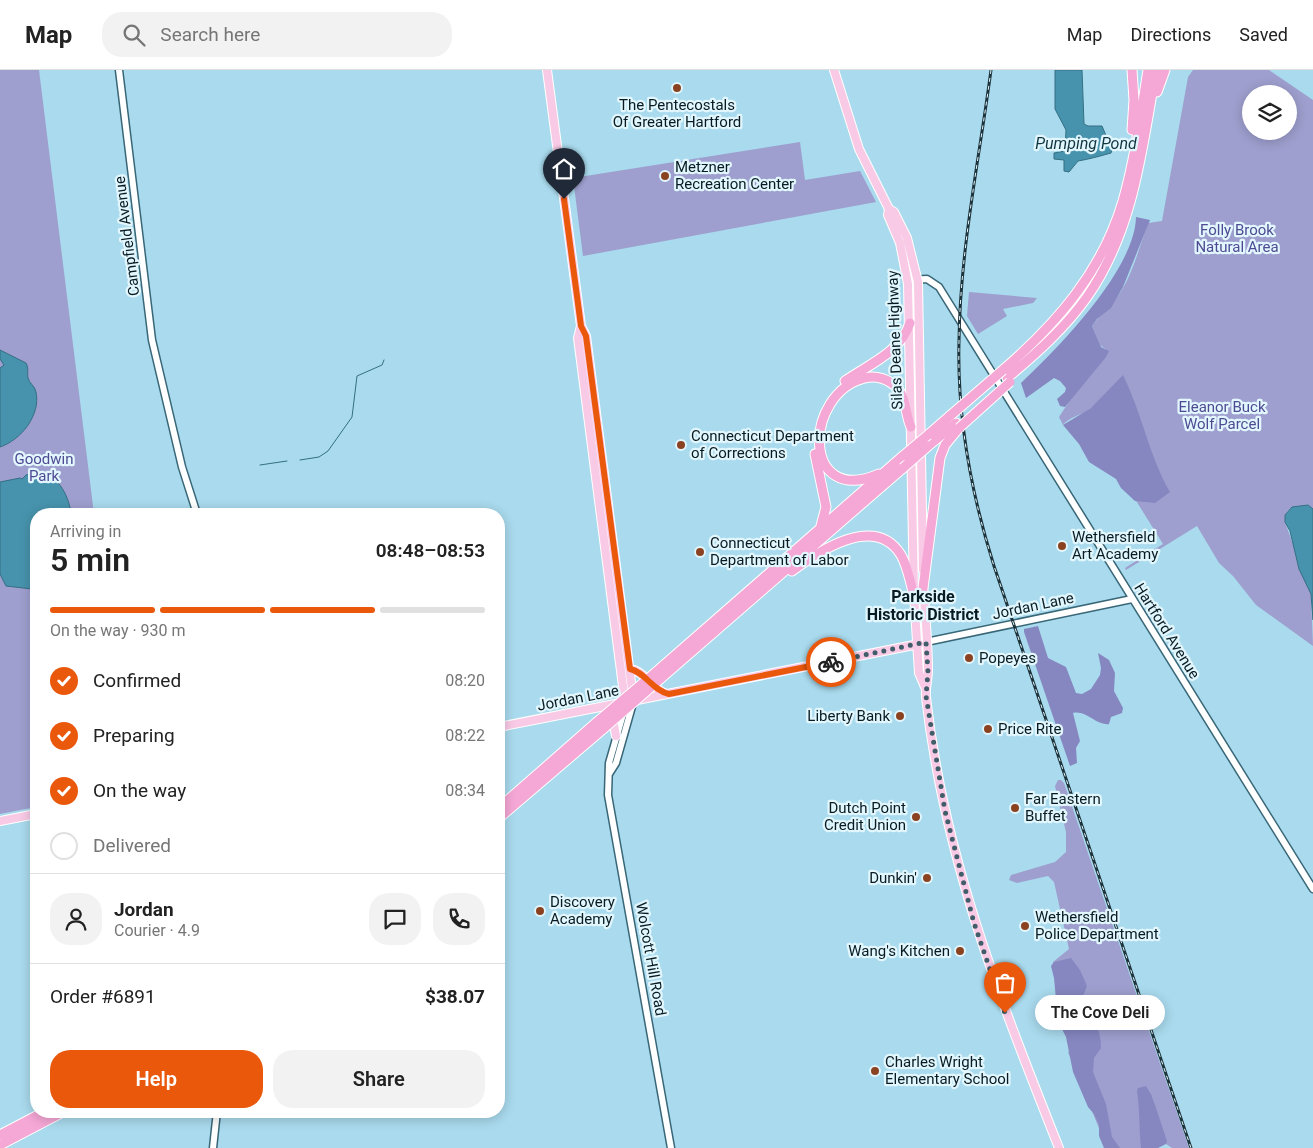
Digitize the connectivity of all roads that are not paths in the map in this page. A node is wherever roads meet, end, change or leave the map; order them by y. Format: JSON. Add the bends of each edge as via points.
{"nodes":[{"id":1,"x":119,"y":70,"type":"edge"},
{"id":2,"x":547,"y":70,"type":"edge"},
{"id":3,"x":834,"y":70,"type":"edge"},
{"id":4,"x":1132,"y":70,"type":"edge"},
{"id":5,"x":1148,"y":70,"type":"edge"},
{"id":6,"x":1156,"y":70,"type":"edge"},
{"id":7,"x":1165,"y":70,"type":"edge"},
{"id":8,"x":1142,"y":147,"type":"junction"},
{"id":9,"x":889,"y":208,"type":"junction"},
{"id":10,"x":917,"y":279,"type":"junction"},
{"id":11,"x":908,"y":280,"type":"junction"},
{"id":12,"x":1085,"y":283,"type":"junction"},
{"id":13,"x":913,"y":317,"type":"junction"},
{"id":14,"x":581,"y":326,"type":"junction"},
{"id":15,"x":1007,"y":377,"type":"junction"},
{"id":16,"x":955,"y":422,"type":"junction"},
{"id":17,"x":911,"y":427,"type":"junction"},
{"id":18,"x":888,"y":470,"type":"junction"},
{"id":19,"x":195,"y":508,"type":"edge"},
{"id":20,"x":817,"y":532,"type":"junction"},
{"id":21,"x":792,"y":565,"type":"junction"},
{"id":22,"x":924,"y":588,"type":"junction"},
{"id":23,"x":914,"y":595,"type":"junction"},
{"id":24,"x":1132,"y":599,"type":"junction"},
{"id":25,"x":926,"y":642,"type":"junction"},
{"id":26,"x":917,"y":644,"type":"junction"},
{"id":27,"x":630,"y":669,"type":"junction"},
{"id":28,"x":657,"y":676,"type":"junction"},
{"id":29,"x":925,"y":687,"type":"junction"},
{"id":30,"x":669,"y":694,"type":"junction"},
{"id":31,"x":629,"y":701,"type":"junction"},
{"id":32,"x":592,"y":709,"type":"junction"},
{"id":33,"x":600,"y":725,"type":"junction"},
{"id":34,"x":505,"y":726,"type":"edge"},
{"id":35,"x":616,"y":736,"type":"junction"},
{"id":36,"x":615,"y":754,"type":"junction"},
{"id":37,"x":505,"y":803,"type":"edge"},
{"id":38,"x":505,"y":812,"type":"edge"},
{"id":39,"x":30,"y":815,"type":"edge"},
{"id":40,"x":0,"y":820,"type":"edge"},
{"id":41,"x":1313,"y":889,"type":"edge"},
{"id":42,"x":33,"y":1118,"type":"edge"},
{"id":43,"x":51,"y":1118,"type":"edge"},
{"id":44,"x":216,"y":1118,"type":"edge"},
{"id":45,"x":0,"y":1135,"type":"edge"},
{"id":46,"x":0,"y":1144,"type":"edge"},
{"id":47,"x":213,"y":1148,"type":"edge"},
{"id":48,"x":672,"y":1148,"type":"edge"},
{"id":49,"x":1059,"y":1148,"type":"edge"}],
"edges":[{"from":1,"to":19,"type":"street","name":"Campfield Avenue","via":[[152,340]]},
{"from":2,"to":14,"type":"main road"},
{"from":3,"to":9,"type":"main road","via":[[859,149]]},
{"from":4,"to":12,"type":"highway","via":[[1133,121],[1123,179],[1108,231]]},
{"from":5,"to":12,"type":"highway","via":[[1123,201],[1107,245]]},
{"from":6,"to":8,"type":"highway"},
{"from":7,"to":8,"type":"highway","via":[[1150,131]]},
{"from":8,"to":15,"type":"highway","via":[[1130,207],[1111,256],[1080,306],[1035,354]]},
{"from":9,"to":10,"type":"main road","name":"Silas Deane Highway","via":[[907,238]]},
{"from":9,"to":11,"type":"main road","name":"Silas Deane Highway","via":[[888,215],[900,243]]},
{"from":10,"to":11,"type":"street","name":"Hartford Avenue"},
{"from":10,"to":13,"type":"main road","name":"Silas Deane Highway"},
{"from":10,"to":24,"type":"street","name":"Hartford Avenue","via":[[930,280],[938,285]]},
{"from":11,"to":13,"type":"main road","name":"Silas Deane Highway"},
{"from":12,"to":15,"type":"highway"},
{"from":13,"to":17,"type":"main road","name":"Silas Deane Highway"},
{"from":13,"to":20,"type":"highway","via":[[898,345],[840,385],[821,410],[815,427],[814,445],[826,510]]},
{"from":13,"to":22,"type":"main road","name":"Silas Deane Highway"},
{"from":14,"to":27,"type":"main road","name":"Wolcott Hill Road","via":[[586,336]]},
{"from":14,"to":31,"type":"main road","name":"Wolcott Hill Road","via":[[578,338]]},
{"from":15,"to":16,"type":"highway","bridge":true},
{"from":15,"to":16,"type":"highway","bridge":true},
{"from":16,"to":18,"type":"highway","bridge":true,"via":[[928,435]]},
{"from":16,"to":21,"type":"highway","bridge":true},
{"from":16,"to":22,"type":"highway","via":[[940,458]]},
{"from":17,"to":18,"type":"highway","via":[[899,390],[879,378],[866,377],[852,383],[826,410],[820,428],[819,448],[831,473],[843,480],[854,481]]},
{"from":17,"to":23,"type":"main road","name":"Silas Deane Highway"},
{"from":18,"to":20,"type":"highway"},
{"from":20,"to":21,"type":"highway","via":[[794,551]]},
{"from":21,"to":23,"type":"highway","via":[[844,541],[876,538],[900,554]]},
{"from":21,"to":28,"type":"highway"},
{"from":21,"to":28,"type":"highway"},
{"from":22,"to":25,"type":"main road","name":"Silas Deane Highway"},
{"from":23,"to":26,"type":"main road","name":"Silas Deane Highway"},
{"from":24,"to":25,"type":"street","name":"Jordan Lane"},
{"from":24,"to":41,"type":"street","name":"Hartford Avenue"},
{"from":25,"to":26,"type":"main road","name":"Jordan Lane"},
{"from":25,"to":29,"type":"main road","name":"Silas Deane Highway","via":[[928,672]]},
{"from":26,"to":29,"type":"main road","name":"Silas Deane Highway","via":[[921,680]]},
{"from":26,"to":30,"type":"main road","name":"Jordan Lane"},
{"from":27,"to":30,"type":"main road","via":[[637,671],[657,690]]},
{"from":27,"to":31,"type":"main road","name":"Wolcott Hill Road"},
{"from":28,"to":33,"type":"highway","bridge":true},
{"from":29,"to":49,"type":"main road","name":"Silas Deane Highway","via":[[940,784],[965,892],[999,997]]},
{"from":30,"to":31,"type":"main road","name":"Jordan Lane"},
{"from":31,"to":32,"type":"main road","name":"Jordan Lane"},
{"from":31,"to":35,"type":"street","name":"Wolcott Hill Road"},
{"from":31,"to":36,"type":"street","name":"Wolcott Hill Road"},
{"from":32,"to":34,"type":"main road","name":"Jordan Lane"},
{"from":32,"to":35,"type":"main road","via":[[609,718],[615,726]]},
{"from":33,"to":37,"type":"highway"},
{"from":33,"to":38,"type":"highway"},
{"from":35,"to":36,"type":"street","name":"Wolcott Hill Road"},
{"from":36,"to":48,"type":"street","name":"Wolcott Hill Road","via":[[609,775],[610,809]]},
{"from":39,"to":40,"type":"main road"},
{"from":42,"to":45,"type":"highway"},
{"from":43,"to":46,"type":"highway"},
{"from":44,"to":47,"type":"street"}]}
